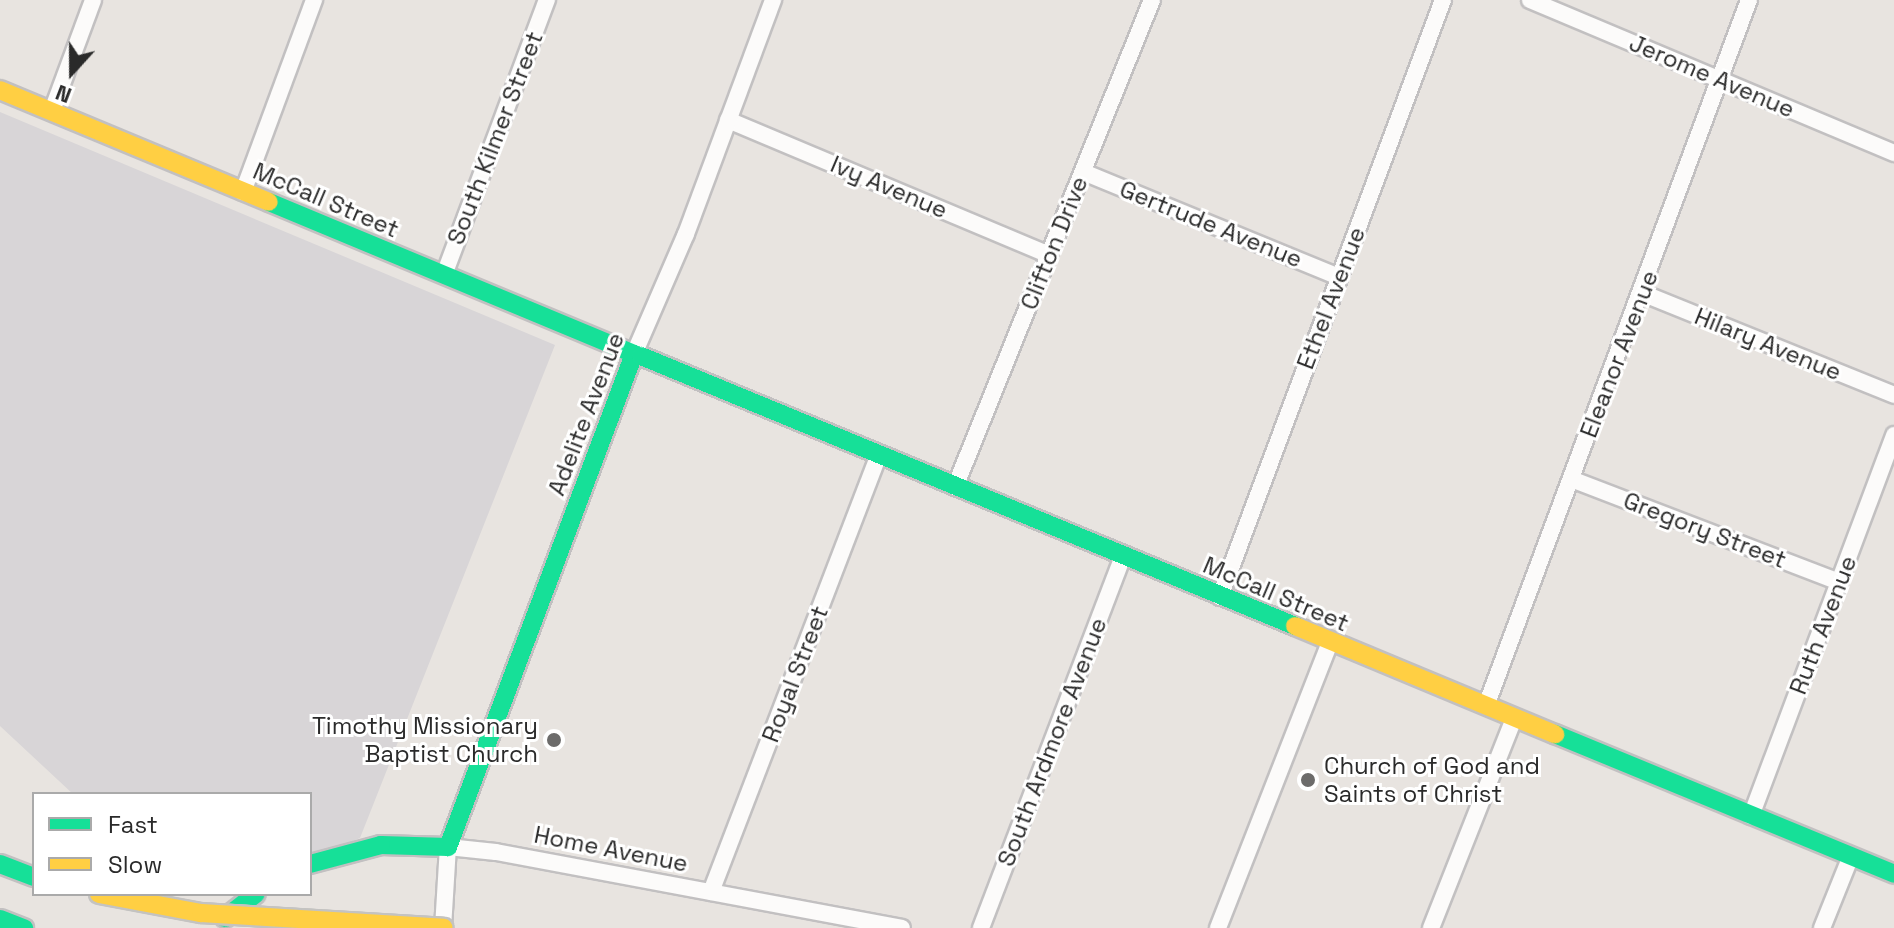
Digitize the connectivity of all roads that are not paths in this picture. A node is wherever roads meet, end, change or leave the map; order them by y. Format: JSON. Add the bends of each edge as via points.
{"nodes":[{"id":1,"x":93,"y":0,"type":"edge"},
{"id":2,"x":314,"y":0,"type":"edge"},
{"id":3,"x":547,"y":0,"type":"edge"},
{"id":4,"x":773,"y":0,"type":"edge"},
{"id":5,"x":1152,"y":0,"type":"edge"},
{"id":6,"x":1443,"y":0,"type":"edge"},
{"id":7,"x":1530,"y":0,"type":"edge"},
{"id":8,"x":1749,"y":0,"type":"edge"},
{"id":9,"x":1720,"y":78,"type":"junction"},
{"id":10,"x":0,"y":90,"type":"edge"},
{"id":11,"x":52,"y":111,"type":"junction"},
{"id":12,"x":728,"y":120,"type":"junction"},
{"id":13,"x":1894,"y":153,"type":"edge"},
{"id":14,"x":1083,"y":172,"type":"junction"},
{"id":15,"x":243,"y":192,"type":"junction"},
{"id":16,"x":1049,"y":255,"type":"junction"},
{"id":17,"x":444,"y":275,"type":"junction"},
{"id":18,"x":1339,"y":277,"type":"junction"},
{"id":19,"x":1642,"y":293,"type":"junction"},
{"id":20,"x":637,"y":355,"type":"junction"},
{"id":21,"x":1894,"y":395,"type":"edge"},
{"id":22,"x":1894,"y":435,"type":"edge"},
{"id":23,"x":879,"y":455,"type":"junction"},
{"id":24,"x":1571,"y":479,"type":"junction"},
{"id":25,"x":955,"y":487,"type":"junction"},
{"id":26,"x":1123,"y":557,"type":"junction"},
{"id":27,"x":1839,"y":582,"type":"junction"},
{"id":28,"x":1220,"y":597,"type":"junction"},
{"id":29,"x":1330,"y":642,"type":"junction"},
{"id":30,"x":1486,"y":706,"type":"junction"},
{"id":31,"x":1514,"y":718,"type":"junction"},
{"id":32,"x":1751,"y":816,"type":"junction"},
{"id":33,"x":448,"y":847,"type":"junction"},
{"id":34,"x":1851,"y":856,"type":"junction"},
{"id":35,"x":312,"y":863,"type":"edge"},
{"id":36,"x":0,"y":864,"type":"edge"},
{"id":37,"x":1894,"y":874,"type":"edge"},
{"id":38,"x":32,"y":876,"type":"edge"},
{"id":39,"x":711,"y":892,"type":"junction"},
{"id":40,"x":110,"y":896,"type":"edge"},
{"id":41,"x":253,"y":896,"type":"edge"},
{"id":42,"x":0,"y":919,"type":"edge"},
{"id":43,"x":21,"y":927,"type":"edge"},
{"id":44,"x":211,"y":928,"type":"edge"},
{"id":45,"x":444,"y":928,"type":"edge"},
{"id":46,"x":902,"y":928,"type":"edge"},
{"id":47,"x":981,"y":928,"type":"edge"},
{"id":48,"x":1218,"y":928,"type":"edge"},
{"id":49,"x":1431,"y":928,"type":"edge"},
{"id":50,"x":1822,"y":928,"type":"edge"}],
"edges":[{"from":1,"to":11,"type":"street"},
{"from":2,"to":15,"type":"street"},
{"from":3,"to":17,"type":"street","name":"South Kilmer Street"},
{"from":4,"to":12,"type":"street","name":"Adelite Avenue"},
{"from":5,"to":14,"type":"street","name":"Clifton Drive"},
{"from":6,"to":18,"type":"street","name":"Ethel Avenue"},
{"from":7,"to":9,"type":"street","name":"Jerome Avenue"},
{"from":8,"to":9,"type":"street","name":"Eleanor Avenue"},
{"from":9,"to":13,"type":"street","name":"Jerome Avenue"},
{"from":9,"to":19,"type":"street","name":"Eleanor Avenue"},
{"from":10,"to":11,"type":"main road","name":"McCall Street"},
{"from":11,"to":15,"type":"main road","name":"McCall Street"},
{"from":12,"to":16,"type":"street","name":"Ivy Avenue"},
{"from":12,"to":20,"type":"street","name":"Adelite Avenue"},
{"from":14,"to":16,"type":"street","name":"Clifton Drive"},
{"from":14,"to":18,"type":"street","name":"Gertrude Avenue"},
{"from":15,"to":17,"type":"main road","name":"McCall Street"},
{"from":16,"to":25,"type":"street","name":"Clifton Drive"},
{"from":17,"to":20,"type":"main road","name":"McCall Street"},
{"from":18,"to":28,"type":"street","name":"Ethel Avenue"},
{"from":19,"to":21,"type":"street","name":"Hilary Avenue"},
{"from":19,"to":24,"type":"street","name":"Eleanor Avenue"},
{"from":20,"to":23,"type":"main road","name":"McCall Street"},
{"from":20,"to":33,"type":"main road","name":"Adelite Avenue"},
{"from":22,"to":27,"type":"street","name":"Ruth Avenue"},
{"from":23,"to":25,"type":"main road","name":"McCall Street"},
{"from":23,"to":39,"type":"street","name":"Royal Street"},
{"from":24,"to":27,"type":"street","name":"Gregory Street"},
{"from":24,"to":30,"type":"street","name":"Eleanor Avenue"},
{"from":25,"to":26,"type":"main road","name":"McCall Street"},
{"from":26,"to":28,"type":"main road","name":"McCall Street"},
{"from":26,"to":47,"type":"street","name":"South Ardmore Avenue"},
{"from":27,"to":32,"type":"street","name":"Ruth Avenue"},
{"from":28,"to":29,"type":"main road","name":"McCall Street"},
{"from":29,"to":30,"type":"main road","name":"McCall Street"},
{"from":29,"to":48,"type":"street"},
{"from":30,"to":31,"type":"main road","name":"McCall Street"},
{"from":31,"to":32,"type":"main road","name":"McCall Street"},
{"from":31,"to":49,"type":"street"},
{"from":32,"to":34,"type":"main road","name":"McCall Street"},
{"from":33,"to":35,"type":"main road","name":"Home Avenue","via":[[381,845]]},
{"from":33,"to":39,"type":"street","name":"Home Avenue"},
{"from":33,"to":45,"type":"street"},
{"from":34,"to":37,"type":"main road","name":"McCall Street"},
{"from":34,"to":50,"type":"street"},
{"from":36,"to":38,"type":"main road"},
{"from":39,"to":46,"type":"street","name":"Home Avenue"},
{"from":40,"to":45,"type":"main road","bridge":true,"via":[[201,913]]},
{"from":41,"to":44,"type":"main road"},
{"from":42,"to":43,"type":"main road"}]}
